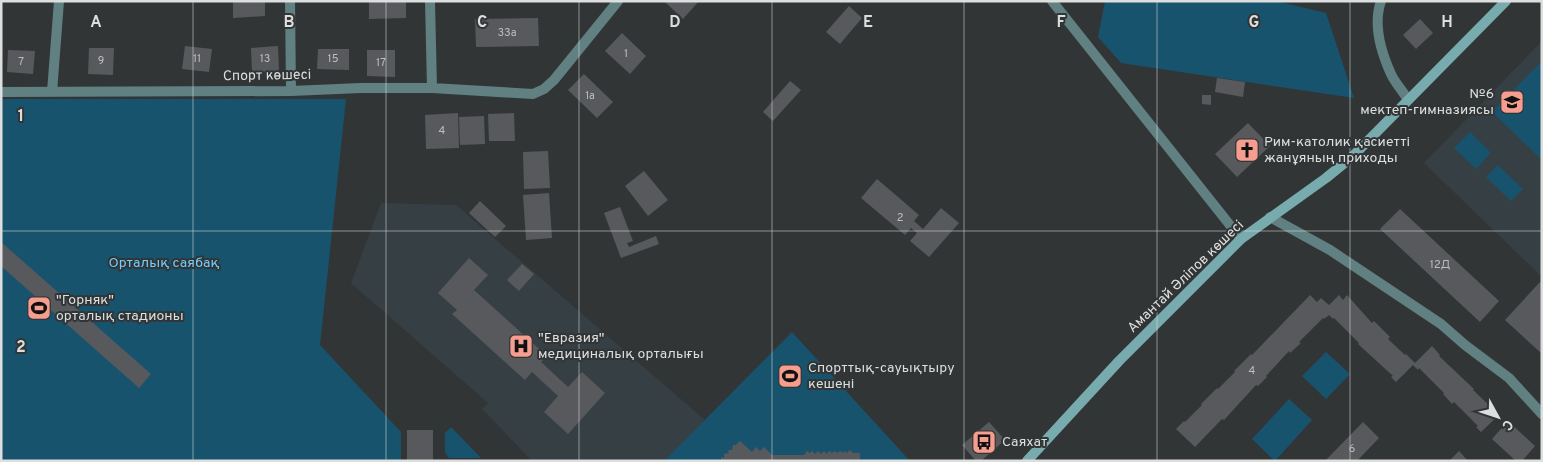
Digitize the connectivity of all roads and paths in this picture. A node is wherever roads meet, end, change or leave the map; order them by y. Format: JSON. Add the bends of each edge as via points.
{"nodes":[{"id":1,"x":59,"y":1,"type":"edge"},
{"id":2,"x":290,"y":1,"type":"edge"},
{"id":3,"x":430,"y":1,"type":"edge"},
{"id":4,"x":618,"y":1,"type":"edge"},
{"id":5,"x":1052,"y":1,"type":"edge"},
{"id":6,"x":1380,"y":1,"type":"edge"},
{"id":7,"x":1506,"y":1,"type":"edge"},
{"id":8,"x":432,"y":88,"type":"junction"},
{"id":9,"x":291,"y":90,"type":"junction"},
{"id":10,"x":1,"y":92,"type":"edge"},
{"id":11,"x":52,"y":92,"type":"junction"},
{"id":12,"x":1408,"y":100,"type":"junction"},
{"id":13,"x":1270,"y":217,"type":"junction"},
{"id":14,"x":1241,"y":239,"type":"junction"},
{"id":15,"x":1542,"y":414,"type":"edge"},
{"id":16,"x":1027,"y":461,"type":"edge"}],
"edges":[{"from":1,"to":11,"type":"street"},
{"from":2,"to":9,"type":"street"},
{"from":3,"to":8,"type":"street"},
{"from":4,"to":8,"type":"street","name":"Спорт көшесі","via":[[544,89],[533,94]]},
{"from":5,"to":14,"type":"street"},
{"from":6,"to":12,"type":"street","via":[[1379,38],[1391,74]]},
{"from":7,"to":12,"type":"main road","name":"Амантай Әліпов көшесі"},
{"from":8,"to":9,"type":"street","name":"Спорт көшесі"},
{"from":9,"to":11,"type":"street","name":"Спорт көшесі"},
{"from":10,"to":11,"type":"street","name":"Спорт көшесі"},
{"from":12,"to":13,"type":"main road","name":"Амантай Әліпов көшесі","via":[[1353,156]]},
{"from":13,"to":14,"type":"main road","name":"Амантай Әліпов көшесі"},
{"from":13,"to":15,"type":"street","via":[[1330,250],[1441,324],[1509,378]]},
{"from":14,"to":16,"type":"main road","name":"Амантай Әліпов көшесі","via":[[1119,361]]}]}
